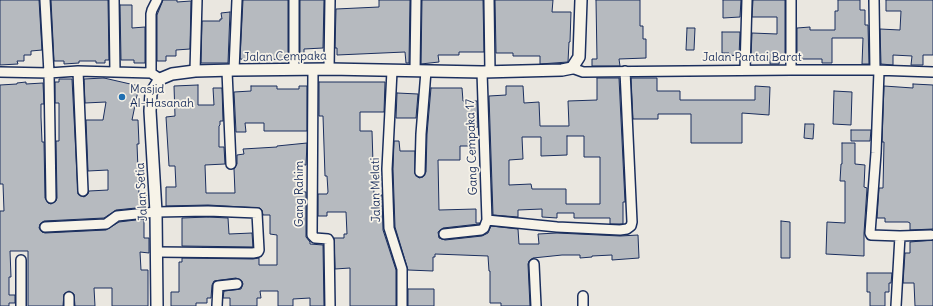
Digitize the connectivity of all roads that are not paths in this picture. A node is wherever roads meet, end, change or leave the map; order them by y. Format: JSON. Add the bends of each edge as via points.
{"nodes":[{"id":1,"x":45,"y":0,"type":"edge"},
{"id":2,"x":114,"y":0,"type":"edge"},
{"id":3,"x":157,"y":0,"type":"edge"},
{"id":4,"x":196,"y":0,"type":"edge"},
{"id":5,"x":237,"y":0,"type":"edge"},
{"id":6,"x":294,"y":0,"type":"edge"},
{"id":7,"x":330,"y":0,"type":"edge"},
{"id":8,"x":416,"y":0,"type":"edge"},
{"id":9,"x":489,"y":0,"type":"edge"},
{"id":10,"x":581,"y":0,"type":"edge"},
{"id":11,"x":747,"y":0,"type":"edge"},
{"id":12,"x":791,"y":0,"type":"edge"},
{"id":13,"x":874,"y":0,"type":"edge"},
{"id":14,"x":572,"y":68,"type":"junction"},
{"id":15,"x":294,"y":69,"type":"junction"},
{"id":16,"x":329,"y":69,"type":"junction"},
{"id":17,"x":313,"y":70,"type":"junction"},
{"id":18,"x":745,"y":70,"type":"junction"},
{"id":19,"x":791,"y":70,"type":"junction"},
{"id":20,"x":877,"y":70,"type":"junction"},
{"id":21,"x":78,"y":71,"type":"junction"},
{"id":22,"x":195,"y":71,"type":"junction"},
{"id":23,"x":230,"y":71,"type":"junction"},
{"id":24,"x":392,"y":71,"type":"junction"},
{"id":25,"x":421,"y":71,"type":"junction"},
{"id":26,"x":625,"y":71,"type":"junction"},
{"id":27,"x":0,"y":72,"type":"edge"},
{"id":28,"x":115,"y":72,"type":"junction"},
{"id":29,"x":486,"y":72,"type":"junction"},
{"id":30,"x":933,"y":72,"type":"edge"},
{"id":31,"x":49,"y":73,"type":"junction"},
{"id":32,"x":155,"y":76,"type":"junction"},
{"id":33,"x":231,"y":164,"type":"dead end"},
{"id":34,"x":420,"y":172,"type":"dead end"},
{"id":35,"x":83,"y":191,"type":"dead end"},
{"id":36,"x":51,"y":198,"type":"dead end"},
{"id":37,"x":156,"y":212,"type":"junction"},
{"id":38,"x":487,"y":220,"type":"junction"},
{"id":39,"x":45,"y":227,"type":"dead end"},
{"id":40,"x":444,"y":234,"type":"dead end"},
{"id":41,"x":931,"y":235,"type":"dead end"},
{"id":42,"x":900,"y":236,"type":"junction"},
{"id":43,"x":157,"y":252,"type":"junction"},
{"id":44,"x":21,"y":260,"type":"dead end"},
{"id":45,"x":534,"y":264,"type":"dead end"},
{"id":46,"x":237,"y":284,"type":"dead end"},
{"id":47,"x":21,"y":306,"type":"edge"},
{"id":48,"x":157,"y":306,"type":"edge"},
{"id":49,"x":217,"y":306,"type":"edge"},
{"id":50,"x":330,"y":306,"type":"edge"},
{"id":51,"x":402,"y":306,"type":"edge"},
{"id":52,"x":536,"y":306,"type":"edge"},
{"id":53,"x":896,"y":306,"type":"edge"}],
"edges":[{"from":1,"to":31,"type":"street"},
{"from":2,"to":28,"type":"street"},
{"from":3,"to":32,"type":"street","via":[[151,14]]},
{"from":4,"to":22,"type":"street"},
{"from":5,"to":23,"type":"street"},
{"from":6,"to":15,"type":"street"},
{"from":7,"to":16,"type":"street"},
{"from":8,"to":25,"type":"street"},
{"from":9,"to":29,"type":"street","name":"Gang Cempaka 17"},
{"from":10,"to":14,"type":"street","via":[[579,57]]},
{"from":11,"to":18,"type":"street"},
{"from":12,"to":19,"type":"street"},
{"from":13,"to":20,"type":"street"},
{"from":14,"to":26,"type":"street","name":"Jalan Pantai Barat","via":[[583,72]]},
{"from":14,"to":29,"type":"street","name":"Jalan Cempaka"},
{"from":15,"to":17,"type":"street","name":"Jalan Cempaka"},
{"from":15,"to":23,"type":"street","name":"Jalan Cempaka"},
{"from":16,"to":17,"type":"street","name":"Jalan Cempaka"},
{"from":16,"to":24,"type":"street","name":"Jalan Cempaka"},
{"from":17,"to":50,"type":"street","name":"Gang Rahim","via":[[312,235],[329,241]]},
{"from":18,"to":19,"type":"street","name":"Jalan Pantai Barat"},
{"from":18,"to":26,"type":"street","name":"Jalan Pantai Barat"},
{"from":19,"to":20,"type":"street","name":"Jalan Pantai Barat"},
{"from":20,"to":30,"type":"street","name":"Jalan Pantai Barat"},
{"from":20,"to":42,"type":"street","via":[[876,153],[869,231],[871,235]]},
{"from":21,"to":28,"type":"street","name":"Jalan Cempaka"},
{"from":21,"to":31,"type":"street","name":"Jalan Cempaka"},
{"from":21,"to":35,"type":"street"},
{"from":22,"to":23,"type":"street","name":"Jalan Cempaka"},
{"from":22,"to":32,"type":"street","name":"Jalan Cempaka"},
{"from":23,"to":33,"type":"street"},
{"from":24,"to":25,"type":"street","name":"Jalan Cempaka"},
{"from":24,"to":51,"type":"street","name":"Jalan Melati","via":[[387,168],[389,228],[402,269]]},
{"from":25,"to":29,"type":"street","name":"Jalan Cempaka"},
{"from":25,"to":34,"type":"street"},
{"from":26,"to":38,"type":"street","via":[[631,226],[620,230]]},
{"from":27,"to":31,"type":"street","name":"Jalan Cempaka"},
{"from":28,"to":32,"type":"street","name":"Jalan Cempaka"},
{"from":29,"to":38,"type":"street","name":"Gang Cempaka 17"},
{"from":31,"to":36,"type":"street"},
{"from":32,"to":37,"type":"street","name":"Jalan Setia","via":[[150,111]]},
{"from":37,"to":39,"type":"street","via":[[117,216],[106,224]]},
{"from":37,"to":43,"type":"street","name":"Jalan Setia"},
{"from":37,"to":43,"type":"street","via":[[256,212],[259,250],[253,253]]},
{"from":38,"to":40,"type":"street","via":[[481,230]]},
{"from":41,"to":42,"type":"street"},
{"from":42,"to":53,"type":"street"},
{"from":43,"to":48,"type":"street","name":"Jalan Setia"},
{"from":44,"to":47,"type":"street"},
{"from":45,"to":52,"type":"street"},
{"from":46,"to":49,"type":"street","via":[[218,286]]}]}
